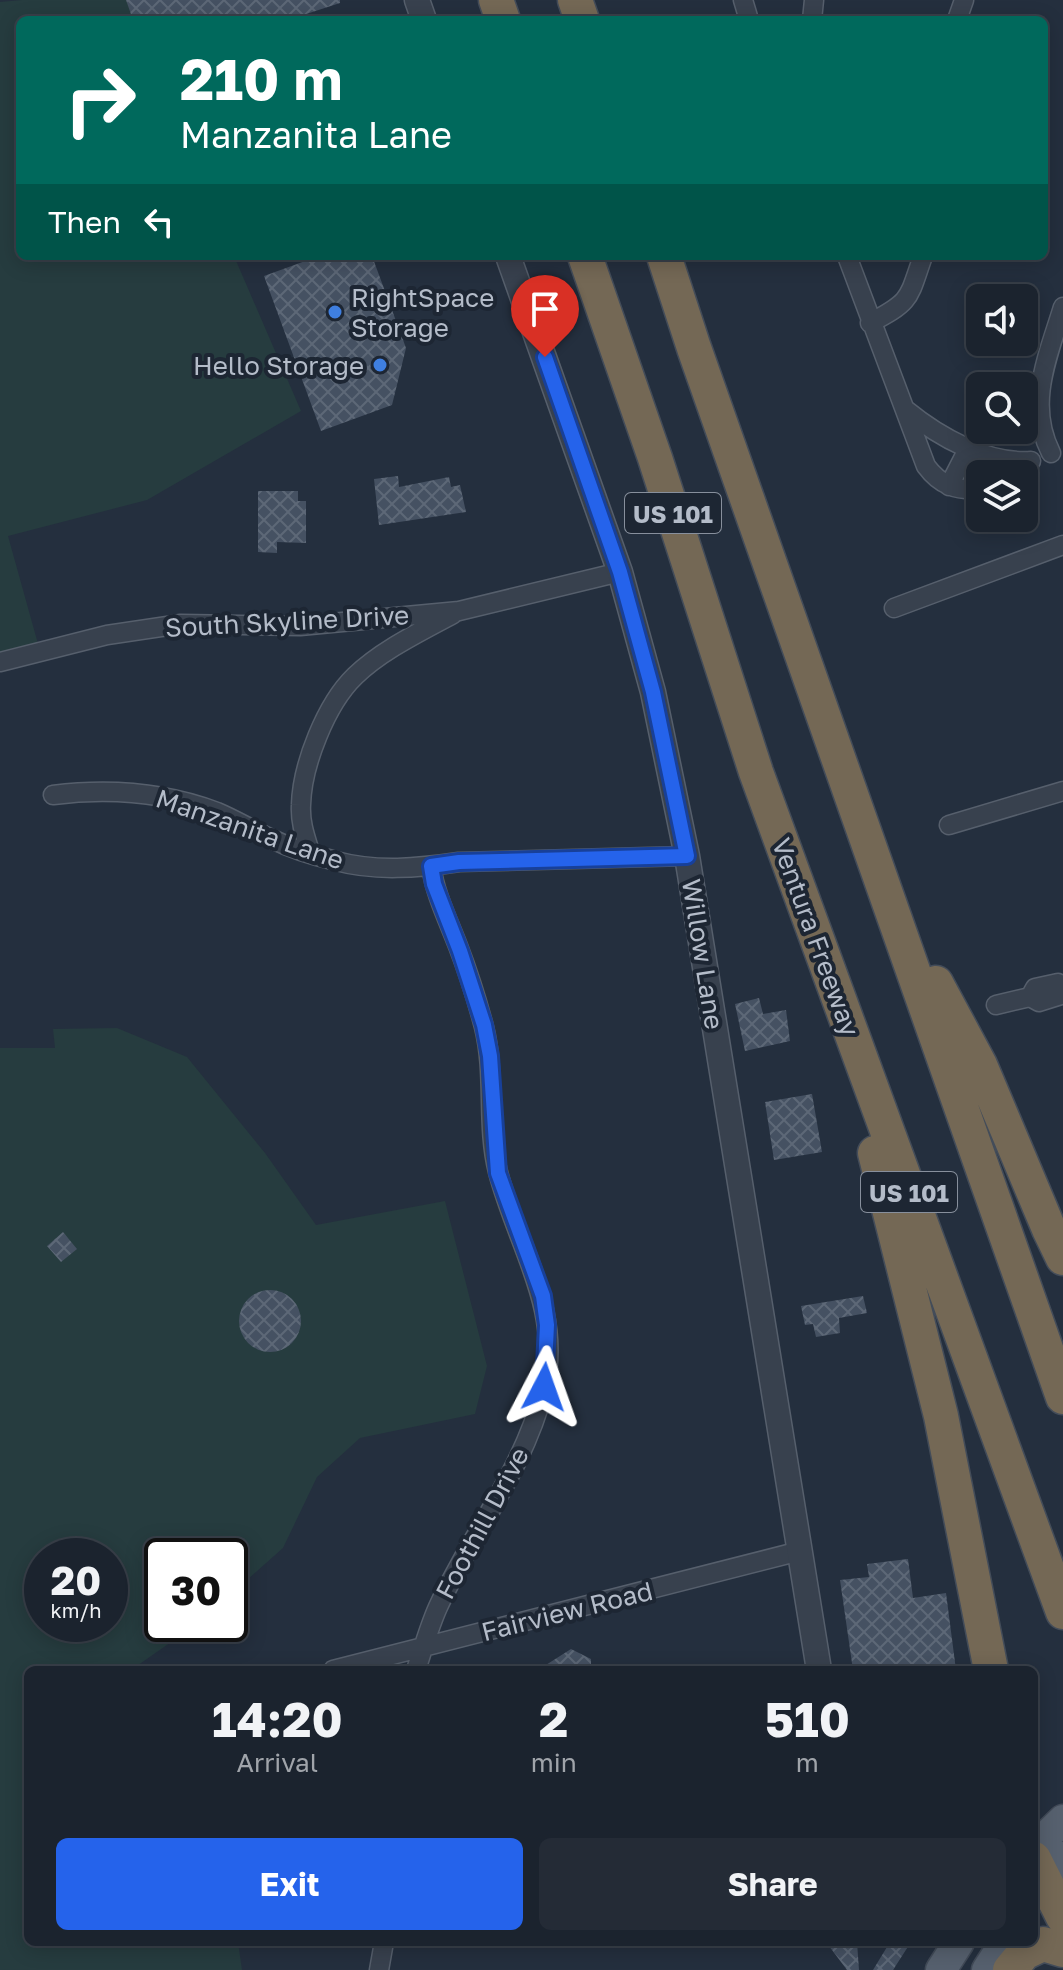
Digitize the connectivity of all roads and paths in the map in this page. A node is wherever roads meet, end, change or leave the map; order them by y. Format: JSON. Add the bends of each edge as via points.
{"nodes":[{"id":1,"x":509,"y":260,"type":"edge"},
{"id":2,"x":586,"y":260,"type":"edge"},
{"id":3,"x":665,"y":260,"type":"edge"},
{"id":4,"x":848,"y":260,"type":"edge"},
{"id":5,"x":922,"y":260,"type":"edge"},
{"id":6,"x":1063,"y":307,"type":"edge"},
{"id":7,"x":870,"y":323,"type":"junction"},
{"id":8,"x":903,"y":409,"type":"junction"},
{"id":9,"x":969,"y":447,"type":"junction"},
{"id":10,"x":1057,"y":451,"type":"edge"},
{"id":11,"x":1010,"y":460,"type":"edge"},
{"id":12,"x":1034,"y":460,"type":"edge"},
{"id":13,"x":949,"y":486,"type":"junction"},
{"id":14,"x":966,"y":488,"type":"edge"},
{"id":15,"x":1063,"y":545,"type":"edge"},
{"id":16,"x":620,"y":572,"type":"junction"},
{"id":17,"x":894,"y":608,"type":"dead end"},
{"id":18,"x":459,"y":611,"type":"junction"},
{"id":19,"x":0,"y":662,"type":"edge"},
{"id":20,"x":756,"y":772,"type":"junction"},
{"id":21,"x":1063,"y":791,"type":"edge"},
{"id":22,"x":53,"y":795,"type":"dead end"},
{"id":23,"x":949,"y":825,"type":"dead end"},
{"id":24,"x":310,"y":852,"type":"junction"},
{"id":25,"x":687,"y":856,"type":"junction"},
{"id":26,"x":431,"y":866,"type":"junction"},
{"id":27,"x":888,"y":895,"type":"junction"},
{"id":28,"x":1063,"y":988,"type":"edge"},
{"id":29,"x":996,"y":1005,"type":"dead end"},
{"id":30,"x":1063,"y":1258,"type":"edge"},
{"id":31,"x":1063,"y":1397,"type":"edge"},
{"id":32,"x":800,"y":1551,"type":"junction"},
{"id":33,"x":1063,"y":1612,"type":"edge"},
{"id":34,"x":423,"y":1648,"type":"junction"},
{"id":35,"x":349,"y":1666,"type":"edge"},
{"id":36,"x":417,"y":1666,"type":"edge"},
{"id":37,"x":818,"y":1666,"type":"edge"},
{"id":38,"x":990,"y":1666,"type":"edge"},
{"id":39,"x":1063,"y":1820,"type":"edge"},
{"id":40,"x":1042,"y":1868,"type":"edge"},
{"id":41,"x":1063,"y":1917,"type":"edge"},
{"id":42,"x":383,"y":1946,"type":"edge"},
{"id":43,"x":1002,"y":1946,"type":"edge"},
{"id":44,"x":1063,"y":1950,"type":"edge"},
{"id":45,"x":379,"y":1970,"type":"edge"},
{"id":46,"x":987,"y":1970,"type":"edge"},
{"id":47,"x":1010,"y":1970,"type":"edge"}],
"edges":[{"from":1,"to":16,"type":"street","name":"Willow Lane"},
{"from":2,"to":20,"type":"highway","name":"Ventura Freeway","number":"US 101"},
{"from":3,"to":27,"type":"highway","number":"US 101"},
{"from":4,"to":7,"type":"street"},
{"from":5,"to":7,"type":"street","via":[[900,308]]},
{"from":6,"to":10,"type":"street","via":[[1038,404],[1044,439]]},
{"from":7,"to":8,"type":"street"},
{"from":8,"to":9,"type":"street","via":[[931,430]]},
{"from":8,"to":13,"type":"street","via":[[926,466]]},
{"from":9,"to":11,"type":"street"},
{"from":9,"to":13,"type":"street"},
{"from":10,"to":12,"type":"street"},
{"from":13,"to":14,"type":"street"},
{"from":15,"to":17,"type":"street"},
{"from":16,"to":18,"type":"street","name":"South Skyline Drive"},
{"from":16,"to":25,"type":"street","name":"Willow Lane","via":[[653,692]]},
{"from":18,"to":19,"type":"street","name":"South Skyline Drive","via":[[300,626],[181,624],[107,635]]},
{"from":18,"to":24,"type":"street","via":[[373,661],[339,697],[314,744],[302,791],[302,827]]},
{"from":20,"to":33,"type":"highway","name":"Ventura Freeway","number":"US 101"},
{"from":20,"to":38,"type":"highway","via":[[766,832],[872,1143],[941,1416]]},
{"from":21,"to":23,"type":"street"},
{"from":22,"to":24,"type":"street","name":"Manzanita Lane","via":[[110,790],[164,797],[213,811]]},
{"from":24,"to":26,"type":"street","name":"Manzanita Lane","via":[[374,868]]},
{"from":25,"to":26,"type":"street","name":"Manzanita Lane"},
{"from":25,"to":32,"type":"street","name":"Willow Lane"},
{"from":26,"to":34,"type":"street","name":"Foothill Drive","via":[[484,1025],[498,1173],[543,1296],[547,1350],[544,1387],[530,1431],[438,1607]]},
{"from":27,"to":30,"type":"highway","via":[[980,1065]]},
{"from":27,"to":31,"type":"highway","number":"US 101"},
{"from":28,"to":29,"type":"street","via":[[1058,983],[1035,988],[1030,997]]},
{"from":32,"to":34,"type":"street","name":"Fairview Road"},
{"from":32,"to":37,"type":"street","name":"Willow Lane"},
{"from":34,"to":35,"type":"street","name":"Fairview Road"},
{"from":34,"to":36,"type":"street","name":"Foothill Drive"},
{"from":39,"to":40,"type":"main road"},
{"from":40,"to":41,"type":"highway"},
{"from":42,"to":45,"type":"street"},
{"from":43,"to":46,"type":"main road"},
{"from":44,"to":47,"type":"highway","via":[[1043,1944],[1024,1953]]}]}
